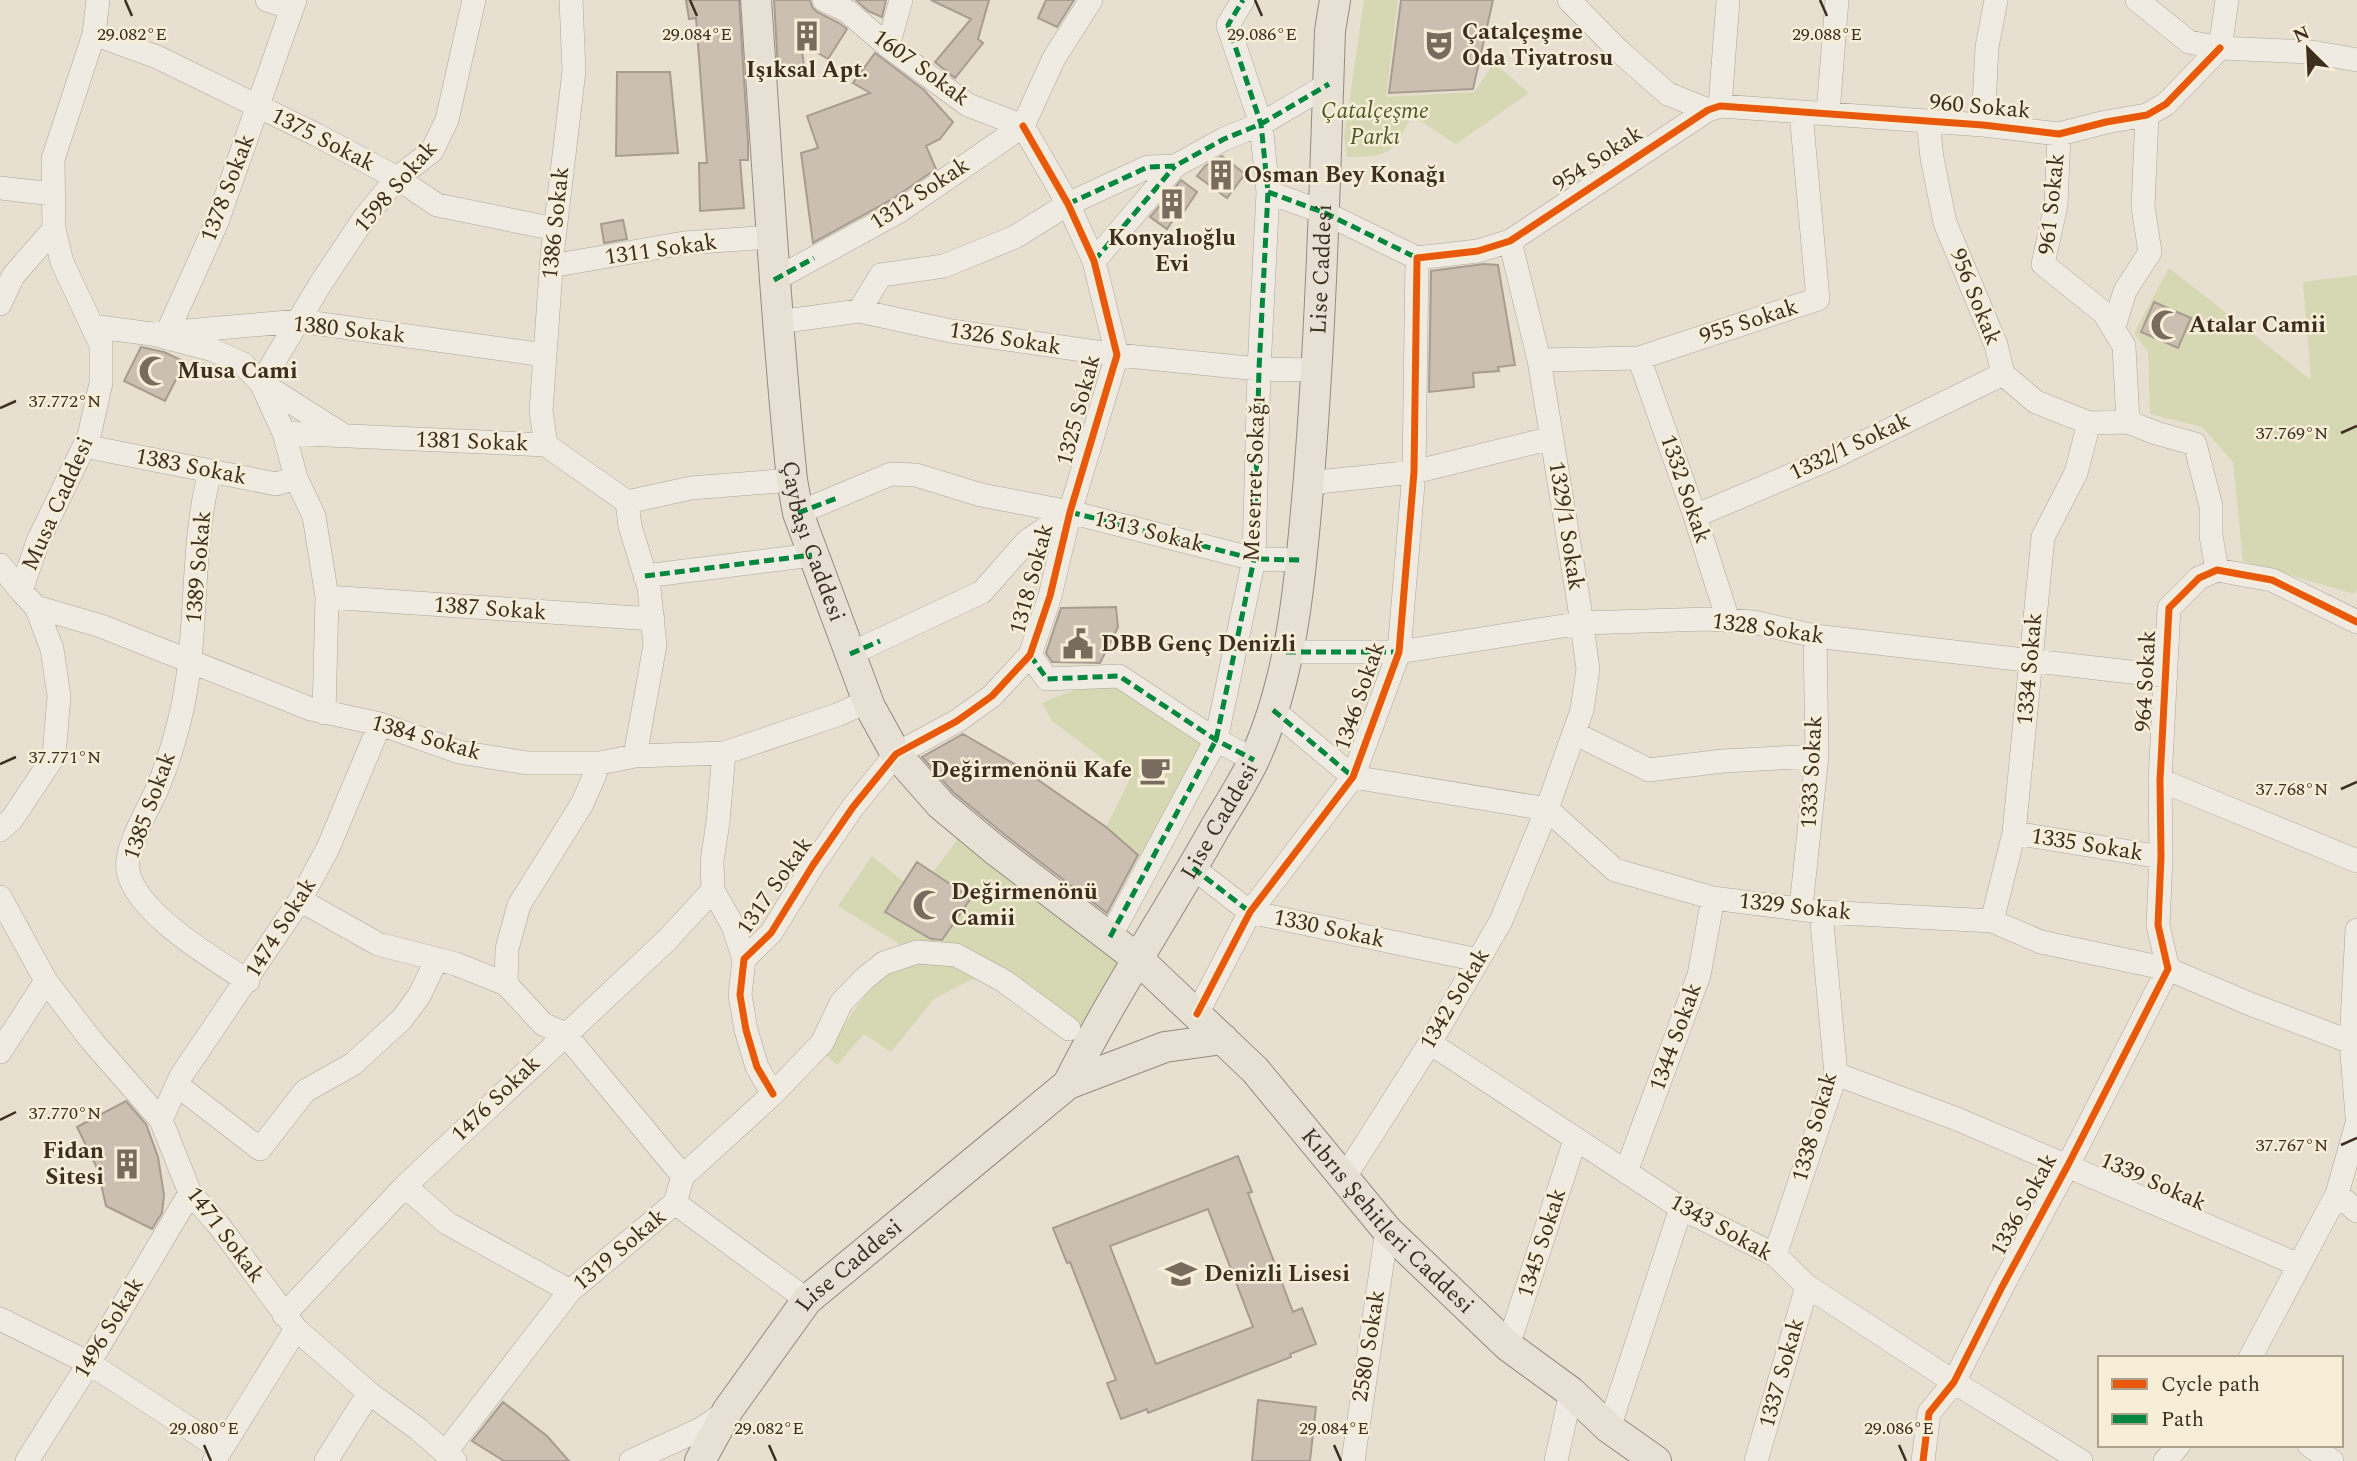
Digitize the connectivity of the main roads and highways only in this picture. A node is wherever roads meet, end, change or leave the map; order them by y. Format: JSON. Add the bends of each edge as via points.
{"nodes":[{"id":1,"x":756,"y":0,"type":"edge"},
{"id":2,"x":1335,"y":0,"type":"edge"},
{"id":3,"x":1138,"y":959,"type":"junction"},
{"id":4,"x":1223,"y":1039,"type":"junction"},
{"id":5,"x":1068,"y":1084,"type":"junction"},
{"id":6,"x":700,"y":1461,"type":"edge"},
{"id":7,"x":1656,"y":1461,"type":"edge"}],
"edges":[{"from":1,"to":3,"type":"main road","name":"Çaybaşı Caddesi","via":[[792,480],[798,513],[868,701],[896,754],[940,805]]},
{"from":2,"to":3,"type":"main road","name":"Lise Caddesi","via":[[1317,370],[1298,595],[1273,710],[1254,760]]},
{"from":3,"to":4,"type":"main road","name":"Kıbrıs Şehitleri Caddesi"},
{"from":3,"to":5,"type":"main road","name":"Lise Caddesi"},
{"from":4,"to":5,"type":"main road","via":[[1165,1046]]},
{"from":4,"to":7,"type":"main road","name":"Kıbrıs Şehitleri Caddesi","via":[[1255,1070],[1387,1230],[1508,1346]]},
{"from":5,"to":6,"type":"main road","name":"Lise Caddesi","via":[[807,1300],[728,1410]]}]}
